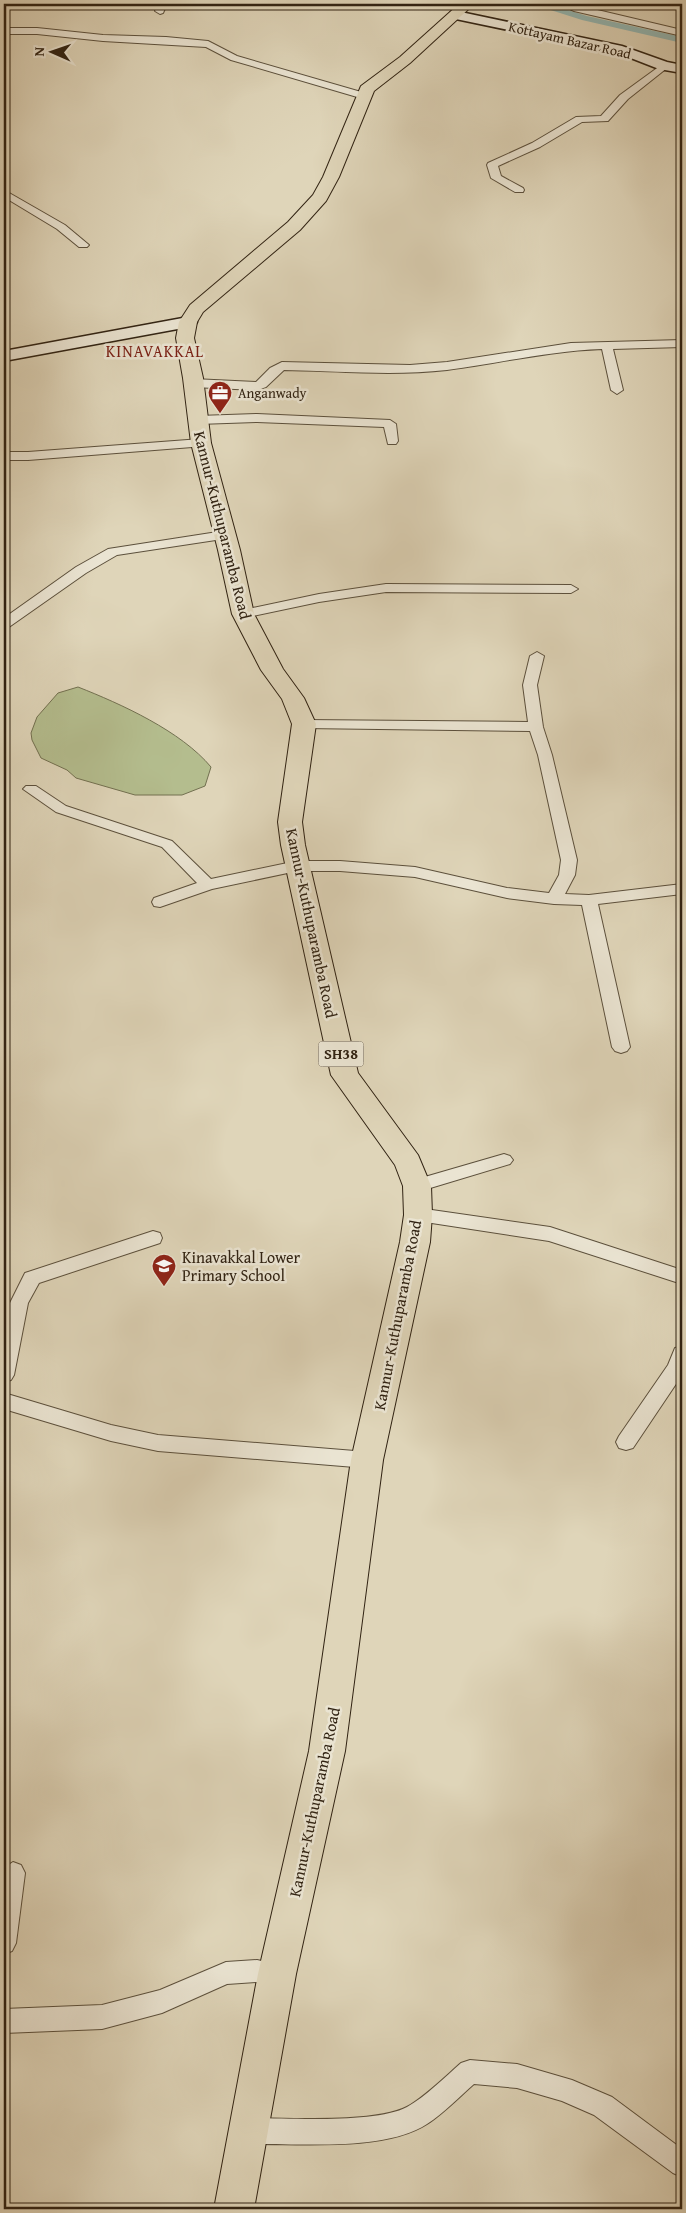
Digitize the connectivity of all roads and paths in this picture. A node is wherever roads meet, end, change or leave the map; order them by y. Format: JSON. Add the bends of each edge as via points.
{"nodes":[{"id":1,"x":564,"y":4,"type":"edge"},
{"id":2,"x":462,"y":9,"type":"edge"},
{"id":3,"x":4,"y":31,"type":"edge"},
{"id":4,"x":682,"y":33,"type":"edge"},
{"id":5,"x":664,"y":66,"type":"junction"},
{"id":6,"x":682,"y":69,"type":"edge"},
{"id":7,"x":364,"y":96,"type":"junction"},
{"id":8,"x":519,"y":190,"type":"dead end"},
{"id":9,"x":4,"y":194,"type":"edge"},
{"id":10,"x":83,"y":246,"type":"dead end"},
{"id":11,"x":188,"y":322,"type":"junction"},
{"id":12,"x":682,"y":342,"type":"edge"},
{"id":13,"x":607,"y":347,"type":"junction"},
{"id":14,"x":4,"y":356,"type":"edge"},
{"id":15,"x":193,"y":383,"type":"junction"},
{"id":16,"x":617,"y":390,"type":"dead end"},
{"id":17,"x":199,"y":432,"type":"junction"},
{"id":18,"x":392,"y":441,"type":"dead end"},
{"id":19,"x":4,"y":456,"type":"edge"},
{"id":20,"x":224,"y":535,"type":"junction"},
{"id":21,"x":571,"y":590,"type":"dead end"},
{"id":22,"x":243,"y":614,"type":"junction"},
{"id":23,"x":4,"y":624,"type":"edge"},
{"id":24,"x":537,"y":656,"type":"dead end"},
{"id":25,"x":304,"y":724,"type":"junction"},
{"id":26,"x":536,"y":727,"type":"junction"},
{"id":27,"x":31,"y":790,"type":"dead end"},
{"id":28,"x":298,"y":866,"type":"junction"},
{"id":29,"x":208,"y":885,"type":"junction"},
{"id":30,"x":682,"y":889,"type":"edge"},
{"id":31,"x":554,"y":899,"type":"junction"},
{"id":32,"x":588,"y":900,"type":"junction"},
{"id":33,"x":160,"y":902,"type":"dead end"},
{"id":34,"x":621,"y":1047,"type":"dead end"},
{"id":35,"x":504,"y":1160,"type":"dead end"},
{"id":36,"x":417,"y":1186,"type":"junction"},
{"id":37,"x":418,"y":1215,"type":"junction"},
{"id":38,"x":152,"y":1238,"type":"dead end"},
{"id":39,"x":682,"y":1277,"type":"edge"},
{"id":40,"x":682,"y":1353,"type":"edge"},
{"id":41,"x":4,"y":1375,"type":"edge"},
{"id":42,"x":4,"y":1401,"type":"edge"},
{"id":43,"x":626,"y":1442,"type":"dead end"},
{"id":44,"x":367,"y":1460,"type":"junction"},
{"id":45,"x":13,"y":1874,"type":"dead end"},
{"id":46,"x":4,"y":1943,"type":"edge"},
{"id":47,"x":277,"y":1974,"type":"junction"},
{"id":48,"x":4,"y":2021,"type":"edge"},
{"id":49,"x":247,"y":2131,"type":"junction"},
{"id":50,"x":682,"y":2164,"type":"edge"},
{"id":51,"x":234,"y":2209,"type":"edge"}],
"edges":[{"from":1,"to":4,"type":"street"},
{"from":2,"to":5,"type":"main road","name":"Kottayam Bazar Road","via":[[622,50]]},
{"from":2,"to":7,"type":"main road","via":[[405,60],[372,84]]},
{"from":3,"to":7,"type":"street","via":[[208,44],[234,58]]},
{"from":5,"to":6,"type":"main road","name":"Kottayam Bazar Road"},
{"from":5,"to":8,"type":"street","via":[[624,97],[604,119],[580,119],[536,145],[492,165],[496,178]]},
{"from":7,"to":11,"type":"main road","via":[[320,197],[294,226],[196,309]]},
{"from":9,"to":10,"type":"street","via":[[61,227]]},
{"from":11,"to":14,"type":"main road"},
{"from":11,"to":15,"type":"main road","name":"Kannur-Kuthuparamba Road","via":[[185,338]]},
{"from":12,"to":13,"type":"street"},
{"from":13,"to":15,"type":"street","via":[[571,347],[410,369],[282,366],[272,371],[258,386]]},
{"from":13,"to":16,"type":"street"},
{"from":15,"to":17,"type":"main road","name":"Kannur-Kuthuparamba Road"},
{"from":17,"to":18,"type":"street","via":[[256,418],[390,424]]},
{"from":17,"to":19,"type":"street","via":[[28,456]]},
{"from":17,"to":20,"type":"main road","name":"Kannur-Kuthuparamba Road"},
{"from":20,"to":22,"type":"main road","name":"Kannur-Kuthuparamba Road"},
{"from":20,"to":23,"type":"street","via":[[112,552]]},
{"from":21,"to":22,"type":"street","via":[[386,588]]},
{"from":22,"to":25,"type":"main road","name":"Kannur-Kuthuparamba Road","via":[[272,670],[293,698]]},
{"from":24,"to":26,"type":"street","via":[[530,685]]},
{"from":25,"to":26,"type":"street"},
{"from":25,"to":28,"type":"main road","name":"Kannur-Kuthuparamba Road","number":"SH38","via":[[290,822]]},
{"from":26,"to":31,"type":"street","via":[[569,860],[567,874]]},
{"from":27,"to":29,"type":"street","via":[[61,809],[167,844]]},
{"from":28,"to":29,"type":"street"},
{"from":28,"to":31,"type":"street","via":[[414,872],[507,893]]},
{"from":28,"to":36,"type":"main road","name":"Kannur-Kuthuparamba Road","number":"SH38","via":[[345,1075],[408,1162]]},
{"from":29,"to":33,"type":"street"},
{"from":30,"to":32,"type":"street"},
{"from":31,"to":32,"type":"street"},
{"from":32,"to":34,"type":"street"},
{"from":35,"to":36,"type":"street"},
{"from":36,"to":37,"type":"main road","name":"Kannur-Kuthuparamba Road","number":"SH38"},
{"from":37,"to":39,"type":"street","via":[[550,1234]]},
{"from":37,"to":44,"type":"main road","name":"Kannur-Kuthuparamba Road","number":"SH38","via":[[415,1242]]},
{"from":38,"to":41,"type":"street","via":[[32,1278],[19,1303]]},
{"from":40,"to":43,"type":"street"},
{"from":42,"to":44,"type":"street","via":[[111,1433],[158,1443]]},
{"from":44,"to":47,"type":"main road","name":"Kannur-Kuthuparamba Road","number":"SH38","via":[[327,1751]]},
{"from":45,"to":46,"type":"street"},
{"from":47,"to":48,"type":"street","via":[[257,1971],[226,1973],[162,2001],[102,2017]]},
{"from":47,"to":49,"type":"main road","name":"Kannur-Kuthuparamba Road","number":"SH38"},
{"from":49,"to":50,"type":"street","via":[[356,2130],[396,2126],[418,2115],[470,2072],[518,2076],[563,2089],[603,2106]]},
{"from":49,"to":51,"type":"main road","name":"Kannur-Kuthuparamba Road","number":"SH38"}]}
